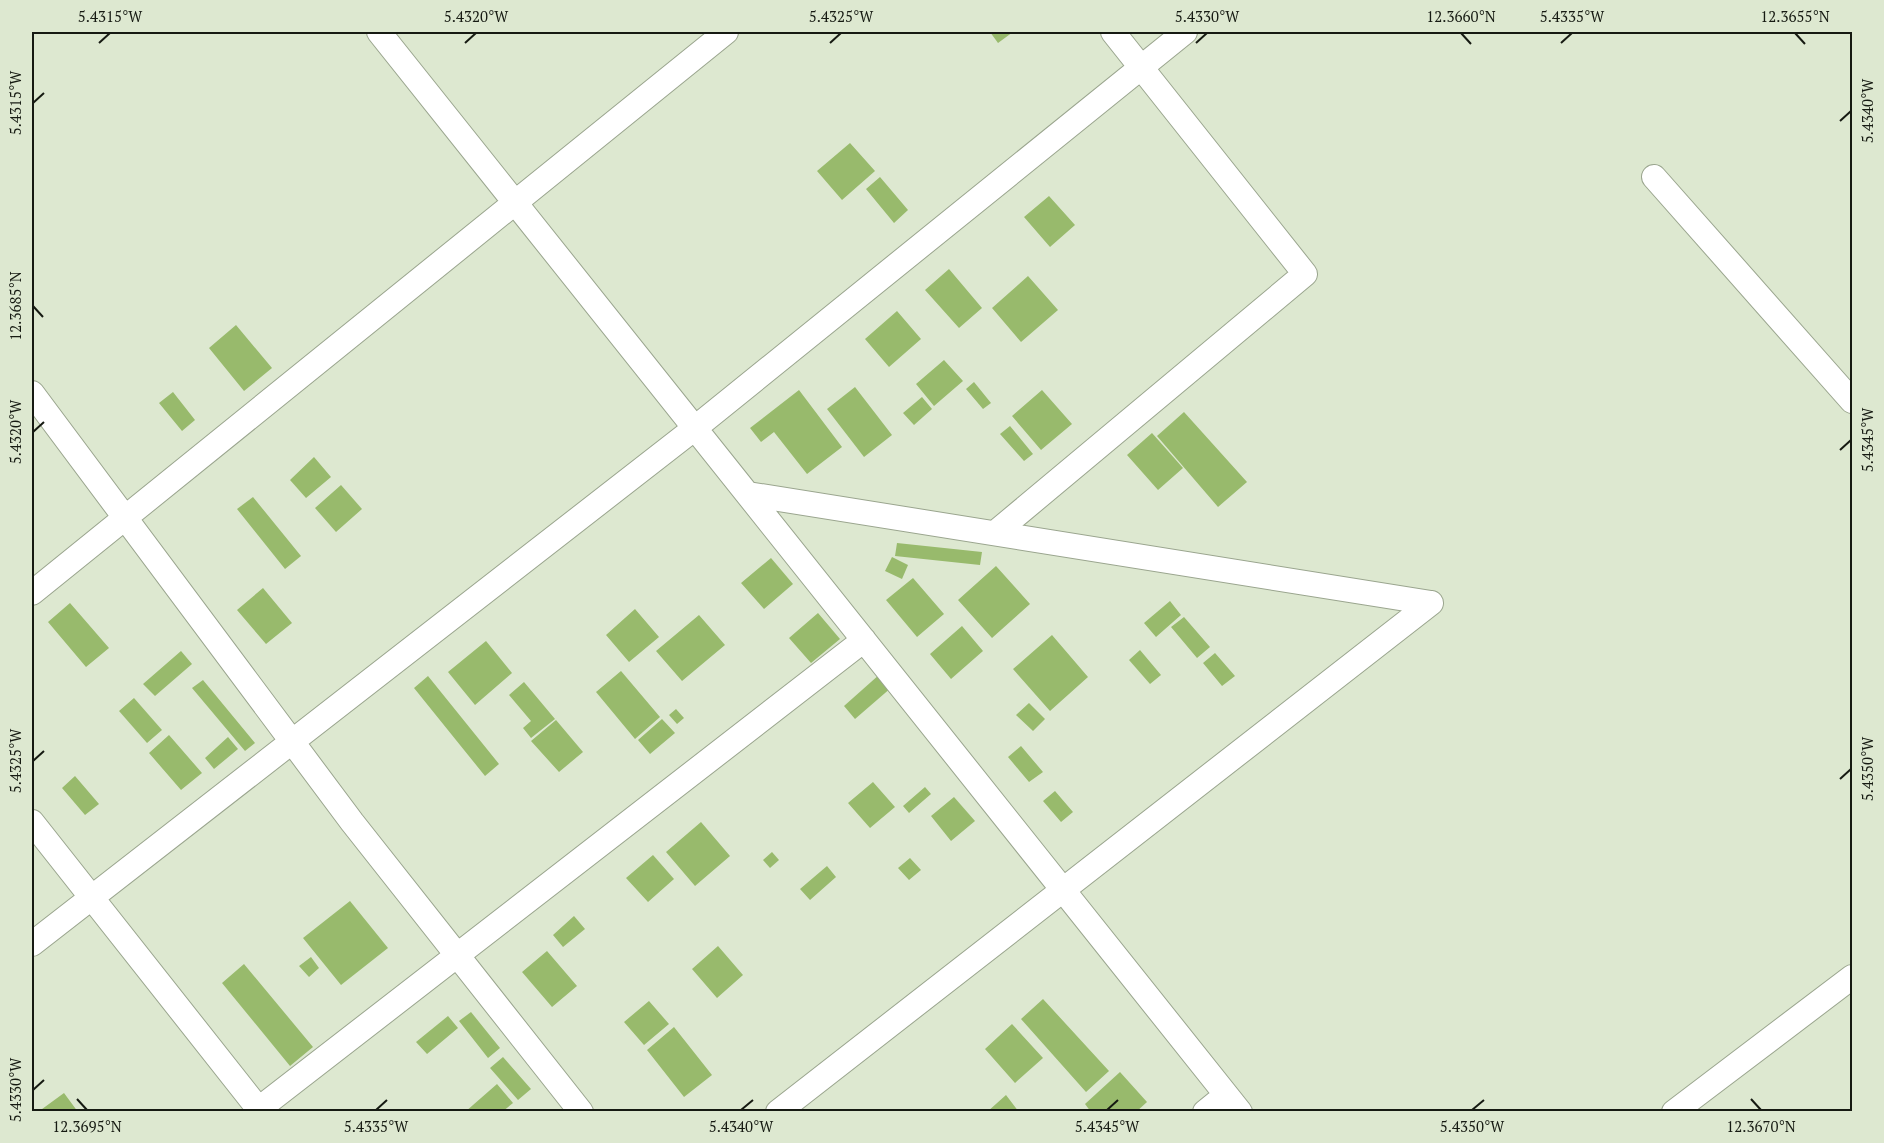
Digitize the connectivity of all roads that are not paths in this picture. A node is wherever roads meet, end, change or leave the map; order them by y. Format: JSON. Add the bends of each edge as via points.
{"nodes":[{"id":1,"x":379,"y":32,"type":"edge"},
{"id":2,"x":726,"y":32,"type":"edge"},
{"id":3,"x":1113,"y":32,"type":"edge"},
{"id":4,"x":1185,"y":32,"type":"edge"},
{"id":5,"x":1141,"y":67,"type":"junction"},
{"id":6,"x":1654,"y":177,"type":"dead end"},
{"id":7,"x":516,"y":202,"type":"junction"},
{"id":8,"x":32,"y":393,"type":"edge"},
{"id":9,"x":1852,"y":401,"type":"edge"},
{"id":10,"x":695,"y":428,"type":"junction"},
{"id":11,"x":748,"y":494,"type":"junction"},
{"id":12,"x":125,"y":518,"type":"junction"},
{"id":13,"x":995,"y":533,"type":"junction"},
{"id":14,"x":32,"y":593,"type":"edge"},
{"id":15,"x":864,"y":640,"type":"junction"},
{"id":16,"x":291,"y":742,"type":"junction"},
{"id":17,"x":32,"y":822,"type":"edge"},
{"id":18,"x":1063,"y":890,"type":"junction"},
{"id":19,"x":92,"y":898,"type":"junction"},
{"id":20,"x":32,"y":944,"type":"edge"},
{"id":21,"x":457,"y":955,"type":"junction"},
{"id":22,"x":1852,"y":977,"type":"edge"},
{"id":23,"x":1233,"y":1103,"type":"edge"},
{"id":24,"x":258,"y":1111,"type":"edge"},
{"id":25,"x":581,"y":1112,"type":"edge"},
{"id":26,"x":778,"y":1112,"type":"edge"},
{"id":27,"x":1205,"y":1112,"type":"edge"},
{"id":28,"x":1674,"y":1112,"type":"edge"}],
"edges":[{"from":1,"to":7,"type":"street"},
{"from":2,"to":7,"type":"street"},
{"from":3,"to":5,"type":"street"},
{"from":4,"to":5,"type":"street"},
{"from":5,"to":10,"type":"street"},
{"from":5,"to":13,"type":"street","via":[[1305,273]]},
{"from":6,"to":9,"type":"street"},
{"from":7,"to":10,"type":"street"},
{"from":7,"to":12,"type":"street"},
{"from":8,"to":12,"type":"street"},
{"from":10,"to":11,"type":"street"},
{"from":10,"to":16,"type":"street"},
{"from":11,"to":13,"type":"street"},
{"from":11,"to":15,"type":"street"},
{"from":12,"to":14,"type":"street"},
{"from":12,"to":16,"type":"street"},
{"from":13,"to":18,"type":"street","via":[[1431,603]]},
{"from":15,"to":18,"type":"street"},
{"from":15,"to":21,"type":"street"},
{"from":16,"to":19,"type":"street"},
{"from":16,"to":21,"type":"street"},
{"from":17,"to":19,"type":"street"},
{"from":18,"to":23,"type":"street"},
{"from":18,"to":26,"type":"street"},
{"from":19,"to":20,"type":"street"},
{"from":19,"to":24,"type":"street"},
{"from":21,"to":24,"type":"street"},
{"from":21,"to":25,"type":"street"},
{"from":22,"to":28,"type":"street"},
{"from":23,"to":27,"type":"street"}]}
